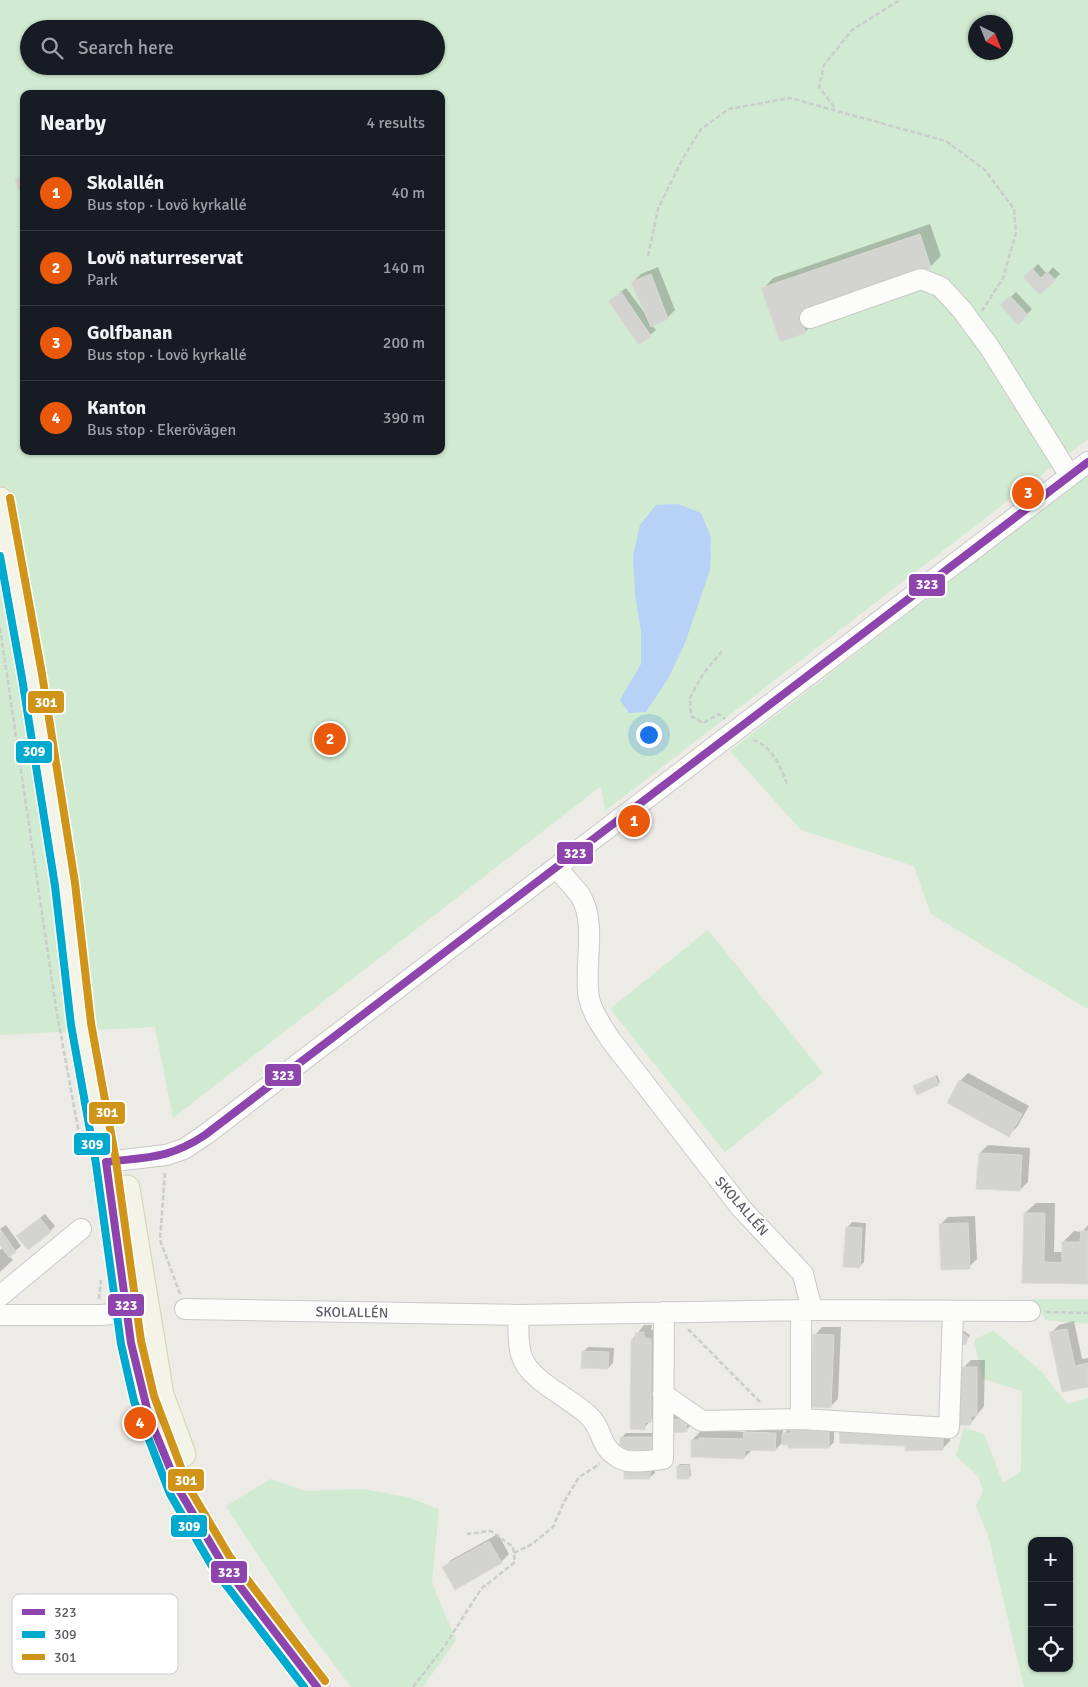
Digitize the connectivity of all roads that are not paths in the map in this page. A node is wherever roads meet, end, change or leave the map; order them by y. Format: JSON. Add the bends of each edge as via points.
{"nodes":[{"id":1,"x":810,"y":318,"type":"dead end"},
{"id":2,"x":1088,"y":462,"type":"edge"},
{"id":3,"x":1070,"y":476,"type":"junction"},
{"id":4,"x":0,"y":500,"type":"edge"},
{"id":5,"x":557,"y":868,"type":"junction"},
{"id":6,"x":113,"y":1161,"type":"junction"},
{"id":7,"x":81,"y":1229,"type":"dead end"},
{"id":8,"x":0,"y":1296,"type":"edge"},
{"id":9,"x":185,"y":1309,"type":"road end"},
{"id":10,"x":806,"y":1310,"type":"junction"},
{"id":11,"x":137,"y":1311,"type":"junction"},
{"id":12,"x":953,"y":1311,"type":"junction"},
{"id":13,"x":1030,"y":1311,"type":"road end"},
{"id":14,"x":668,"y":1312,"type":"junction"},
{"id":15,"x":0,"y":1315,"type":"edge"},
{"id":16,"x":518,"y":1315,"type":"junction"},
{"id":17,"x":663,"y":1394,"type":"junction"},
{"id":18,"x":801,"y":1418,"type":"junction"},
{"id":19,"x":317,"y":1687,"type":"edge"}],
"edges":[{"from":1,"to":3,"type":"street","via":[[921,279],[941,287],[973,324],[985,351],[1038,439]]},
{"from":2,"to":3,"type":"street"},
{"from":3,"to":5,"type":"street"},
{"from":4,"to":6,"type":"main road","via":[[65,885],[81,1024]]},
{"from":5,"to":6,"type":"street","via":[[184,1149],[166,1155]]},
{"from":5,"to":10,"type":"street","name":"SKOLALLÉN","via":[[580,896],[590,930],[587,956],[589,997],[594,1013],[610,1039],[741,1208],[803,1274]]},
{"from":6,"to":11,"type":"main road"},
{"from":7,"to":8,"type":"street"},
{"from":9,"to":16,"type":"street","name":"SKOLALLÉN"},
{"from":10,"to":12,"type":"street","name":"SKOLALLÉN"},
{"from":10,"to":14,"type":"street","name":"SKOLALLÉN"},
{"from":10,"to":18,"type":"street","name":"SKOLALLÉN"},
{"from":11,"to":15,"type":"street","via":[[101,1315]]},
{"from":11,"to":19,"type":"main road","via":[[166,1412],[194,1482],[262,1613]]},
{"from":12,"to":13,"type":"street","name":"SKOLALLÉN"},
{"from":12,"to":18,"type":"street","via":[[949,1428]]},
{"from":14,"to":16,"type":"street","name":"SKOLALLÉN"},
{"from":14,"to":17,"type":"street"},
{"from":16,"to":17,"type":"street","via":[[522,1358],[536,1378],[573,1401],[595,1421],[606,1449],[623,1460],[663,1459]]},
{"from":17,"to":18,"type":"street","via":[[702,1421]]}]}
